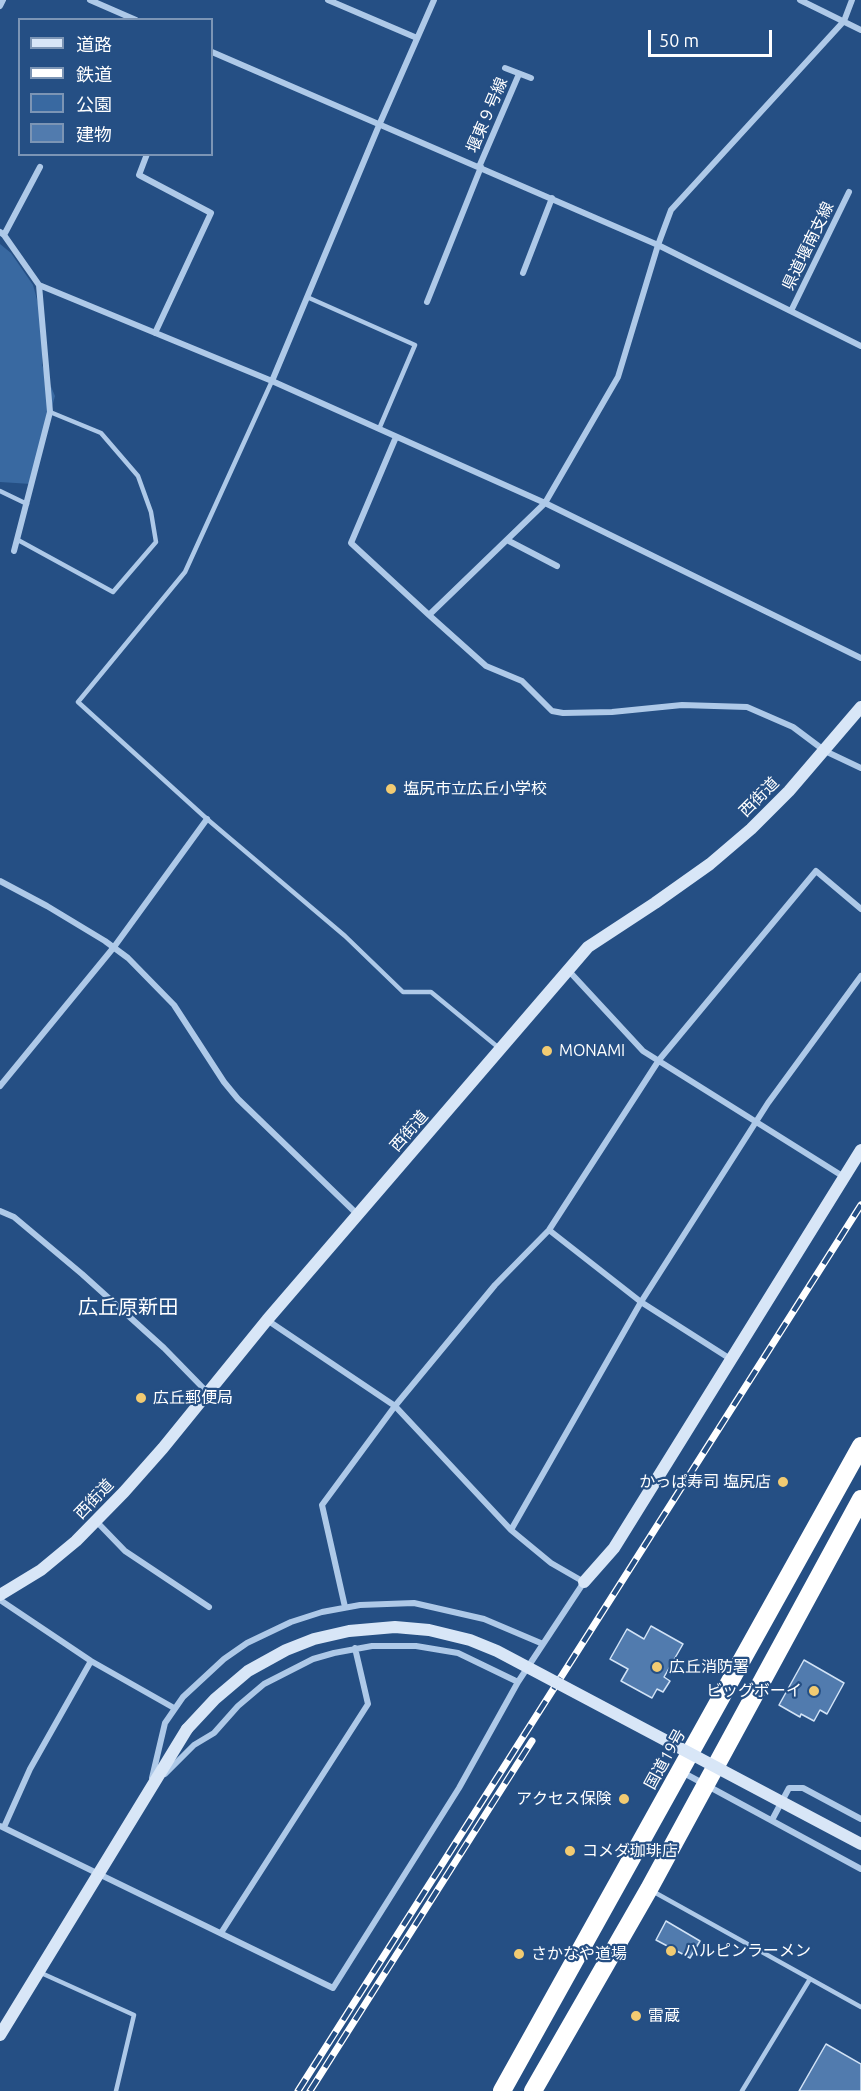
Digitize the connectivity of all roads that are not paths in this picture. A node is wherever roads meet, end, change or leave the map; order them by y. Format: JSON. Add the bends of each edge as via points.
{"nodes":[{"id":1,"x":3,"y":0,"type":"edge"},
{"id":2,"x":90,"y":0,"type":"edge"},
{"id":3,"x":328,"y":0,"type":"edge"},
{"id":4,"x":434,"y":0,"type":"edge"},
{"id":5,"x":800,"y":0,"type":"edge"},
{"id":6,"x":852,"y":0,"type":"edge"},
{"id":7,"x":0,"y":6,"type":"edge"},
{"id":8,"x":131,"y":18,"type":"edge"},
{"id":9,"x":844,"y":21,"type":"junction"},
{"id":10,"x":861,"y":30,"type":"edge"},
{"id":11,"x":417,"y":38,"type":"junction"},
{"id":12,"x":213,"y":52,"type":"edge"},
{"id":13,"x":505,"y":68,"type":"dead end"},
{"id":14,"x":519,"y":74,"type":"junction"},
{"id":15,"x":531,"y":78,"type":"dead end"},
{"id":16,"x":380,"y":123,"type":"junction"},
{"id":17,"x":146,"y":156,"type":"edge"},
{"id":18,"x":40,"y":167,"type":"dead end"},
{"id":19,"x":480,"y":167,"type":"junction"},
{"id":20,"x":849,"y":192,"type":"dead end"},
{"id":21,"x":552,"y":198,"type":"junction"},
{"id":22,"x":2,"y":233,"type":"edge"},
{"id":23,"x":658,"y":245,"type":"junction"},
{"id":24,"x":523,"y":273,"type":"dead end"},
{"id":25,"x":39,"y":285,"type":"junction"},
{"id":26,"x":307,"y":297,"type":"junction"},
{"id":27,"x":427,"y":302,"type":"dead end"},
{"id":28,"x":791,"y":311,"type":"junction"},
{"id":29,"x":155,"y":333,"type":"junction"},
{"id":30,"x":861,"y":346,"type":"edge"},
{"id":31,"x":272,"y":381,"type":"junction"},
{"id":32,"x":51,"y":412,"type":"junction"},
{"id":33,"x":379,"y":429,"type":"junction"},
{"id":34,"x":396,"y":436,"type":"junction"},
{"id":35,"x":0,"y":491,"type":"edge"},
{"id":36,"x":545,"y":503,"type":"junction"},
{"id":37,"x":27,"y":504,"type":"junction"},
{"id":38,"x":18,"y":540,"type":"junction"},
{"id":39,"x":507,"y":540,"type":"junction"},
{"id":40,"x":14,"y":551,"type":"dead end"},
{"id":41,"x":557,"y":566,"type":"dead end"},
{"id":42,"x":429,"y":615,"type":"junction"},
{"id":43,"x":861,"y":658,"type":"edge"},
{"id":44,"x":861,"y":707,"type":"edge"},
{"id":45,"x":825,"y":751,"type":"junction"},
{"id":46,"x":861,"y":768,"type":"edge"},
{"id":47,"x":207,"y":819,"type":"junction"},
{"id":48,"x":0,"y":881,"type":"edge"},
{"id":49,"x":861,"y":909,"type":"edge"},
{"id":50,"x":114,"y":947,"type":"junction"},
{"id":51,"x":568,"y":970,"type":"junction"},
{"id":52,"x":861,"y":976,"type":"edge"},
{"id":53,"x":501,"y":1050,"type":"junction"},
{"id":54,"x":659,"y":1060,"type":"junction"},
{"id":55,"x":0,"y":1086,"type":"edge"},
{"id":56,"x":758,"y":1121,"type":"junction"},
{"id":57,"x":861,"y":1150,"type":"edge"},
{"id":58,"x":844,"y":1177,"type":"junction"},
{"id":59,"x":0,"y":1211,"type":"edge"},
{"id":60,"x":358,"y":1215,"type":"junction"},
{"id":61,"x":549,"y":1230,"type":"junction"},
{"id":62,"x":641,"y":1302,"type":"junction"},
{"id":63,"x":267,"y":1320,"type":"junction"},
{"id":64,"x":732,"y":1360,"type":"junction"},
{"id":65,"x":207,"y":1392,"type":"junction"},
{"id":66,"x":395,"y":1406,"type":"junction"},
{"id":67,"x":861,"y":1446,"type":"edge"},
{"id":68,"x":861,"y":1499,"type":"edge"},
{"id":69,"x":96,"y":1521,"type":"junction"},
{"id":70,"x":510,"y":1530,"type":"junction"},
{"id":71,"x":584,"y":1582,"type":"junction"},
{"id":72,"x":0,"y":1595,"type":"edge"},
{"id":73,"x":0,"y":1600,"type":"edge"},
{"id":74,"x":209,"y":1607,"type":"dead end"},
{"id":75,"x":345,"y":1607,"type":"junction"},
{"id":76,"x":543,"y":1644,"type":"junction"},
{"id":77,"x":356,"y":1648,"type":"junction"},
{"id":78,"x":91,"y":1661,"type":"junction"},
{"id":79,"x":518,"y":1682,"type":"junction"},
{"id":80,"x":174,"y":1708,"type":"junction"},
{"id":81,"x":681,"y":1771,"type":"junction"},
{"id":82,"x":705,"y":1784,"type":"junction"},
{"id":83,"x":149,"y":1789,"type":"junction"},
{"id":84,"x":861,"y":1819,"type":"edge"},
{"id":85,"x":772,"y":1820,"type":"junction"},
{"id":86,"x":2,"y":1826,"type":"edge"},
{"id":87,"x":861,"y":1844,"type":"edge"},
{"id":88,"x":861,"y":1869,"type":"edge"},
{"id":89,"x":99,"y":1874,"type":"junction"},
{"id":90,"x":649,"y":1889,"type":"junction"},
{"id":91,"x":221,"y":1933,"type":"junction"},
{"id":92,"x":39,"y":1972,"type":"junction"},
{"id":93,"x":810,"y":1979,"type":"junction"},
{"id":94,"x":861,"y":2007,"type":"edge"},
{"id":95,"x":0,"y":2035,"type":"edge"},
{"id":96,"x":116,"y":2091,"type":"edge"},
{"id":97,"x":502,"y":2091,"type":"edge"},
{"id":98,"x":533,"y":2091,"type":"edge"},
{"id":99,"x":742,"y":2091,"type":"edge"}],
"edges":[{"from":1,"to":7,"type":"street"},
{"from":2,"to":8,"type":"street"},
{"from":3,"to":11,"type":"street"},
{"from":4,"to":11,"type":"street"},
{"from":5,"to":9,"type":"street"},
{"from":6,"to":9,"type":"street"},
{"from":9,"to":10,"type":"street"},
{"from":9,"to":23,"type":"street","via":[[671,210]]},
{"from":11,"to":16,"type":"street"},
{"from":12,"to":16,"type":"street"},
{"from":13,"to":14,"type":"street"},
{"from":14,"to":15,"type":"street"},
{"from":14,"to":19,"type":"street","name":"堰東９号線"},
{"from":16,"to":19,"type":"street"},
{"from":16,"to":26,"type":"street"},
{"from":17,"to":29,"type":"street","via":[[139,175],[211,213]]},
{"from":18,"to":22,"type":"street"},
{"from":19,"to":21,"type":"street"},
{"from":19,"to":27,"type":"street","name":"堰東９号線"},
{"from":20,"to":28,"type":"street","name":"県道堰南支線"},
{"from":21,"to":23,"type":"street"},
{"from":21,"to":24,"type":"street"},
{"from":22,"to":25,"type":"street"},
{"from":23,"to":28,"type":"street"},
{"from":23,"to":36,"type":"street","via":[[618,377]]},
{"from":25,"to":29,"type":"street"},
{"from":25,"to":32,"type":"street"},
{"from":26,"to":31,"type":"street"},
{"from":26,"to":33,"type":"lane","via":[[415,345]]},
{"from":28,"to":30,"type":"street"},
{"from":29,"to":31,"type":"street"},
{"from":31,"to":33,"type":"street"},
{"from":31,"to":47,"type":"lane","via":[[185,573],[78,702]]},
{"from":32,"to":37,"type":"street"},
{"from":32,"to":38,"type":"lane","via":[[101,433],[138,476],[151,512],[156,542],[113,592]]},
{"from":33,"to":34,"type":"street"},
{"from":34,"to":36,"type":"street"},
{"from":34,"to":42,"type":"street","via":[[351,543]]},
{"from":35,"to":37,"type":"lane"},
{"from":36,"to":39,"type":"street"},
{"from":36,"to":43,"type":"street"},
{"from":37,"to":38,"type":"street"},
{"from":38,"to":40,"type":"street"},
{"from":39,"to":41,"type":"street"},
{"from":39,"to":42,"type":"street"},
{"from":42,"to":45,"type":"street","via":[[486,666],[522,681],[552,711],[612,712],[682,705],[747,707],[793,727]]},
{"from":44,"to":45,"type":"street","name":"西街道"},
{"from":45,"to":46,"type":"street"},
{"from":45,"to":51,"type":"street","name":"西街道","via":[[743,836],[710,864],[588,947]]},
{"from":47,"to":50,"type":"street"},
{"from":47,"to":53,"type":"lane","via":[[345,936],[404,992],[431,992]]},
{"from":48,"to":50,"type":"street"},
{"from":49,"to":54,"type":"street","via":[[816,871]]},
{"from":50,"to":55,"type":"street"},
{"from":50,"to":60,"type":"street","via":[[174,1005],[238,1099]]},
{"from":51,"to":53,"type":"street","name":"西街道"},
{"from":51,"to":54,"type":"street","via":[[643,1051]]},
{"from":52,"to":56,"type":"street"},
{"from":53,"to":60,"type":"street","name":"西街道"},
{"from":54,"to":56,"type":"street"},
{"from":54,"to":61,"type":"street"},
{"from":56,"to":58,"type":"street"},
{"from":56,"to":62,"type":"street"},
{"from":57,"to":58,"type":"street"},
{"from":58,"to":64,"type":"street"},
{"from":59,"to":65,"type":"street","via":[[14,1217],[82,1274]]},
{"from":60,"to":63,"type":"street","name":"西街道"},
{"from":61,"to":62,"type":"street"},
{"from":61,"to":66,"type":"street","via":[[495,1285]]},
{"from":62,"to":64,"type":"street"},
{"from":62,"to":70,"type":"street"},
{"from":63,"to":65,"type":"street","name":"西街道"},
{"from":63,"to":66,"type":"street"},
{"from":64,"to":71,"type":"street","via":[[614,1548]]},
{"from":65,"to":69,"type":"street","name":"西街道","via":[[163,1448]]},
{"from":66,"to":70,"type":"street"},
{"from":66,"to":75,"type":"street","via":[[321,1505]]},
{"from":67,"to":81,"type":"highway","name":"国道19号"},
{"from":68,"to":82,"type":"highway"},
{"from":69,"to":72,"type":"street","name":"西街道","via":[[41,1570]]},
{"from":69,"to":74,"type":"street","via":[[125,1551]]},
{"from":70,"to":71,"type":"street","via":[[551,1563]]},
{"from":71,"to":76,"type":"street"},
{"from":73,"to":78,"type":"street"},
{"from":75,"to":76,"type":"street","via":[[414,1603],[432,1606],[484,1618]]},
{"from":75,"to":80,"type":"street","via":[[291,1622],[247,1643],[202,1678]]},
{"from":76,"to":79,"type":"street"},
{"from":77,"to":79,"type":"street","via":[[416,1646],[458,1653]]},
{"from":77,"to":83,"type":"street","via":[[313,1659],[264,1684],[214,1734],[194,1745]]},
{"from":77,"to":91,"type":"street","via":[[368,1704]]},
{"from":78,"to":80,"type":"street"},
{"from":78,"to":86,"type":"street"},
{"from":79,"to":91,"type":"street","via":[[459,1788],[333,1988]]},
{"from":80,"to":83,"type":"street","via":[[165,1723]]},
{"from":81,"to":82,"type":"street"},
{"from":81,"to":97,"type":"highway","name":"国道19号"},
{"from":82,"to":85,"type":"street"},
{"from":82,"to":90,"type":"highway"},
{"from":83,"to":87,"type":"street","bridge":true,"via":[[187,1729],[248,1671],[314,1639],[395,1627],[429,1630],[497,1651]]},
{"from":83,"to":89,"type":"street"},
{"from":84,"to":85,"type":"street","via":[[803,1788],[789,1788]]},
{"from":85,"to":88,"type":"street"},
{"from":86,"to":89,"type":"street"},
{"from":89,"to":91,"type":"street"},
{"from":89,"to":92,"type":"street"},
{"from":90,"to":93,"type":"lane"},
{"from":90,"to":98,"type":"highway"},
{"from":92,"to":95,"type":"street"},
{"from":92,"to":96,"type":"lane","via":[[134,2015]]},
{"from":93,"to":94,"type":"lane"},
{"from":93,"to":99,"type":"lane"}]}
